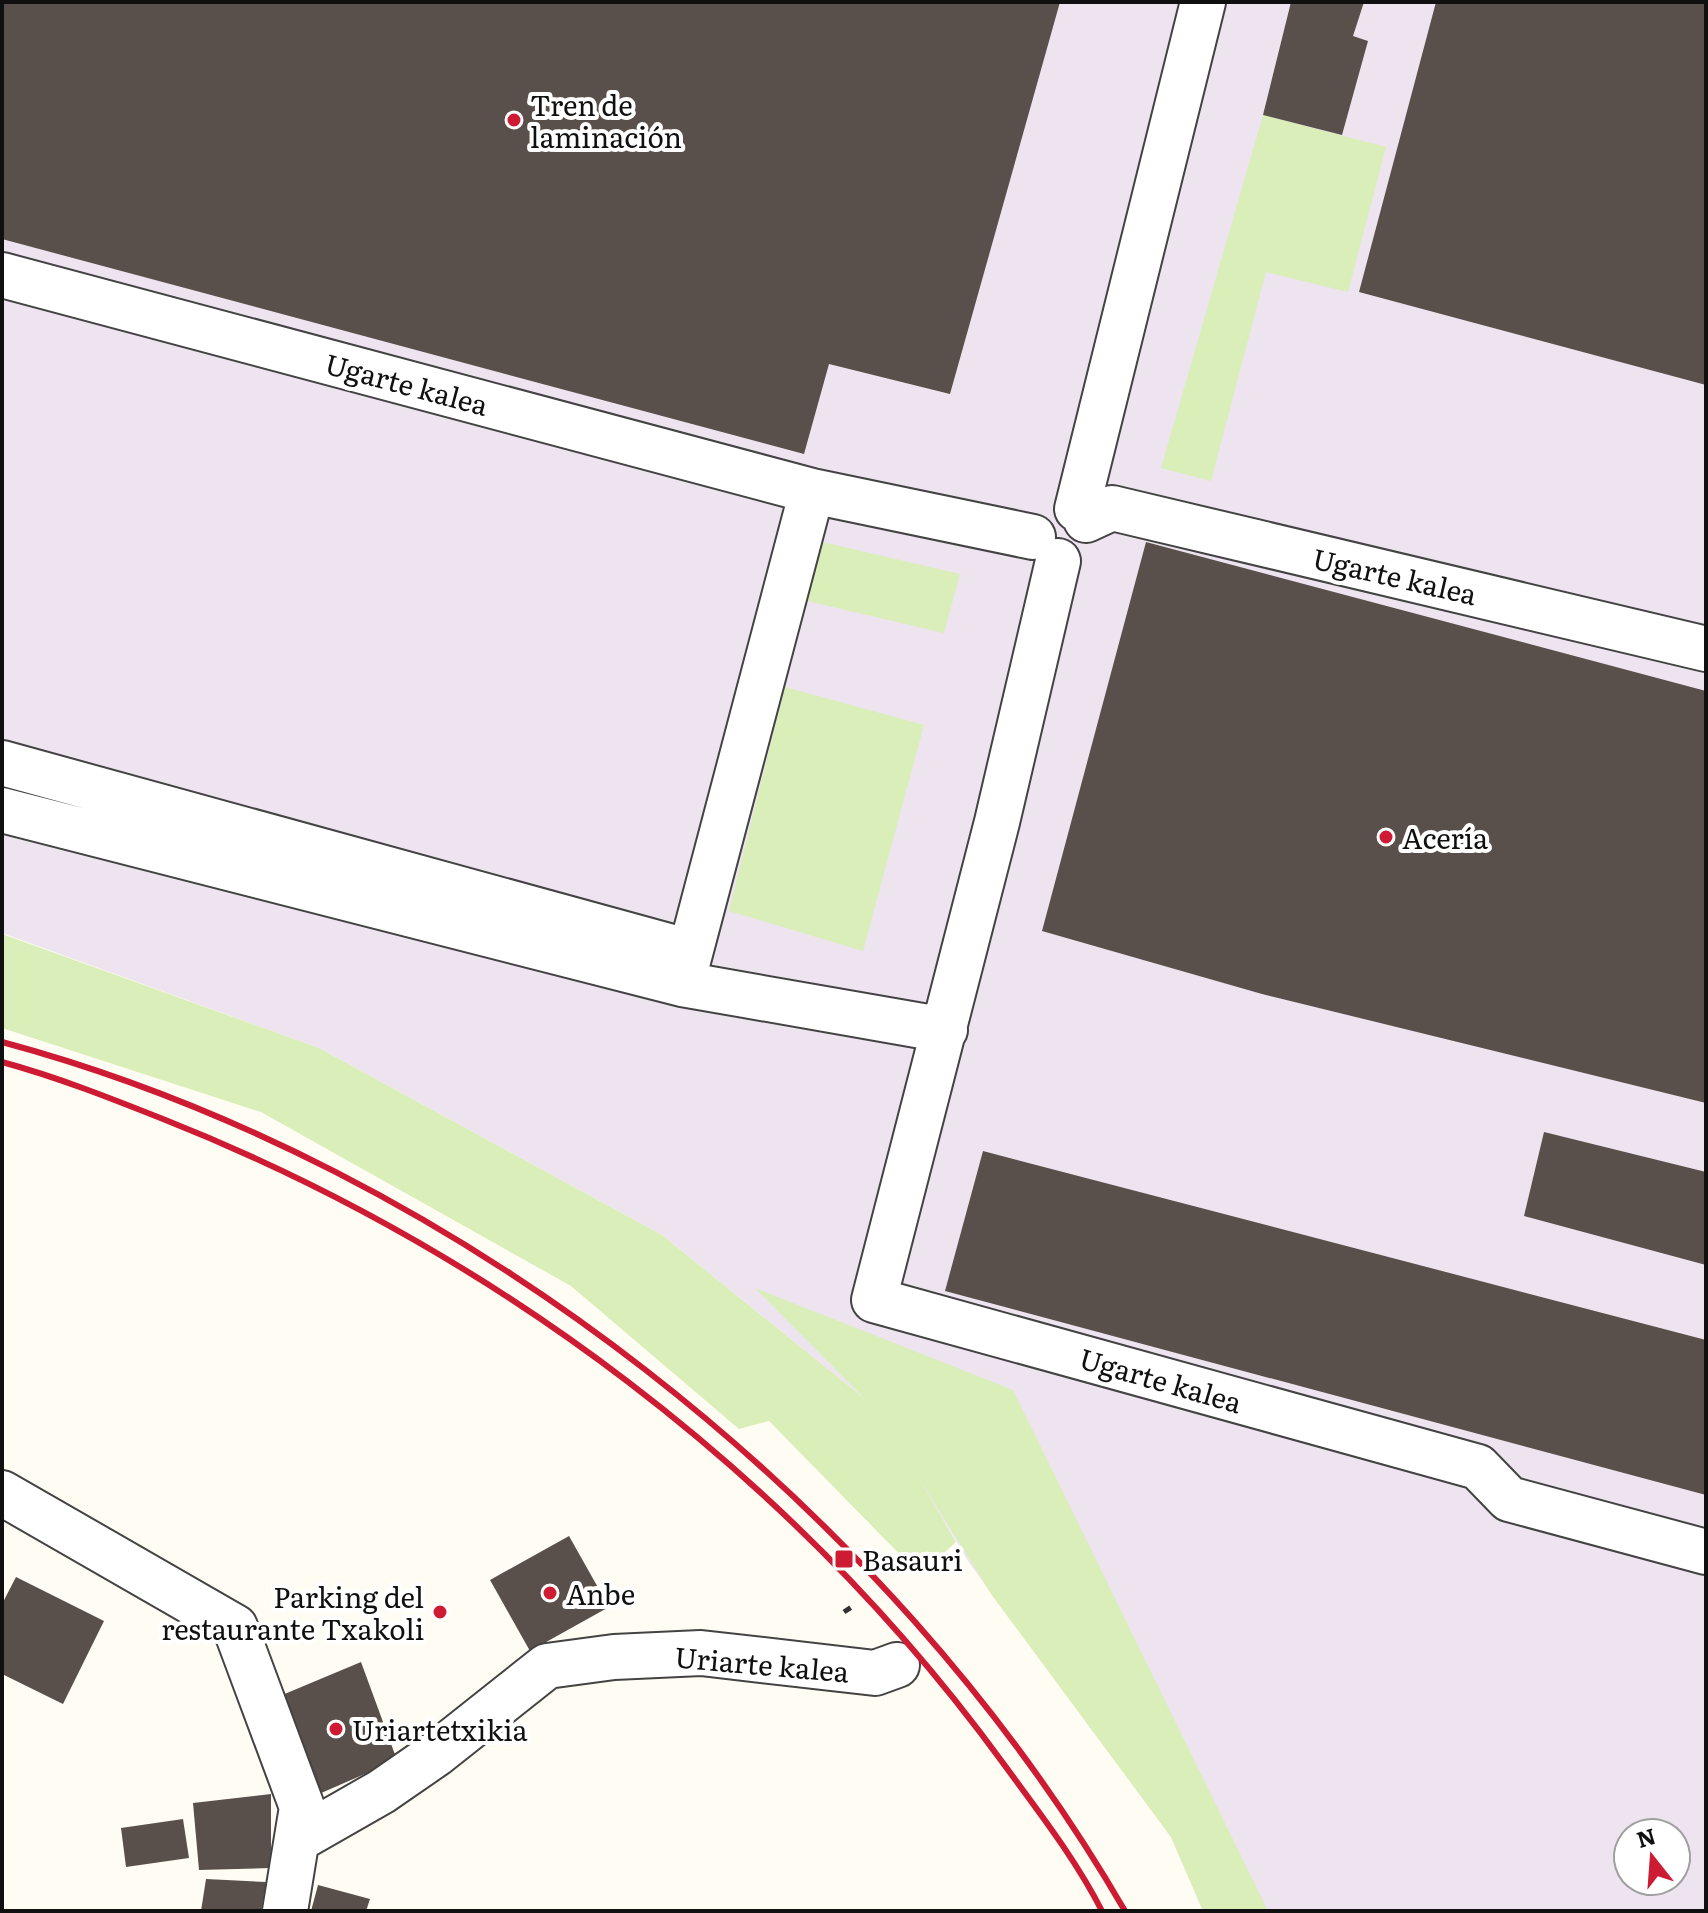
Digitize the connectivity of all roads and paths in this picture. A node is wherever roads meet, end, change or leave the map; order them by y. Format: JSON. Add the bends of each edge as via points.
{"nodes":[{"id":1,"x":1203,"y":2,"type":"edge"},
{"id":2,"x":2,"y":275,"type":"edge"},
{"id":3,"x":812,"y":491,"type":"junction"},
{"id":4,"x":1082,"y":515,"type":"junction"},
{"id":5,"x":1045,"y":549,"type":"junction"},
{"id":6,"x":1706,"y":649,"type":"edge"},
{"id":7,"x":2,"y":763,"type":"edge"},
{"id":8,"x":2,"y":810,"type":"edge"},
{"id":9,"x":686,"y":968,"type":"junction"},
{"id":10,"x":945,"y":1030,"type":"junction"},
{"id":11,"x":2,"y":1493,"type":"edge"},
{"id":12,"x":1706,"y":1552,"type":"edge"},
{"id":13,"x":853,"y":1606,"type":"dead end"},
{"id":14,"x":844,"y":1612,"type":"dead end"},
{"id":15,"x":897,"y":1665,"type":"dead end"},
{"id":16,"x":297,"y":1840,"type":"junction"},
{"id":17,"x":285,"y":1911,"type":"edge"}],
"edges":[{"from":1,"to":4,"type":"street"},
{"from":2,"to":3,"type":"street","name":"Ugarte kalea"},
{"from":3,"to":5,"type":"street","name":"Ugarte kalea"},
{"from":3,"to":9,"type":"street"},
{"from":4,"to":5,"type":"street","name":"Ugarte kalea","via":[[1059,505],[1042,511],[1032,527]]},
{"from":4,"to":6,"type":"street","name":"Ugarte kalea","via":[[1112,508]]},
{"from":5,"to":10,"type":"street","name":"Ugarte kalea"},
{"from":7,"to":9,"type":"street"},
{"from":8,"to":9,"type":"street"},
{"from":9,"to":10,"type":"street"},
{"from":10,"to":12,"type":"street","name":"Ugarte kalea","via":[[874,1300],[1478,1467],[1509,1499]]},
{"from":11,"to":16,"type":"street","via":[[235,1627],[302,1807]]},
{"from":13,"to":14,"type":"path"},
{"from":15,"to":16,"type":"street","name":"Uriarte kalea","via":[[875,1673],[701,1653],[547,1666],[436,1754]]},
{"from":16,"to":17,"type":"street"}]}
